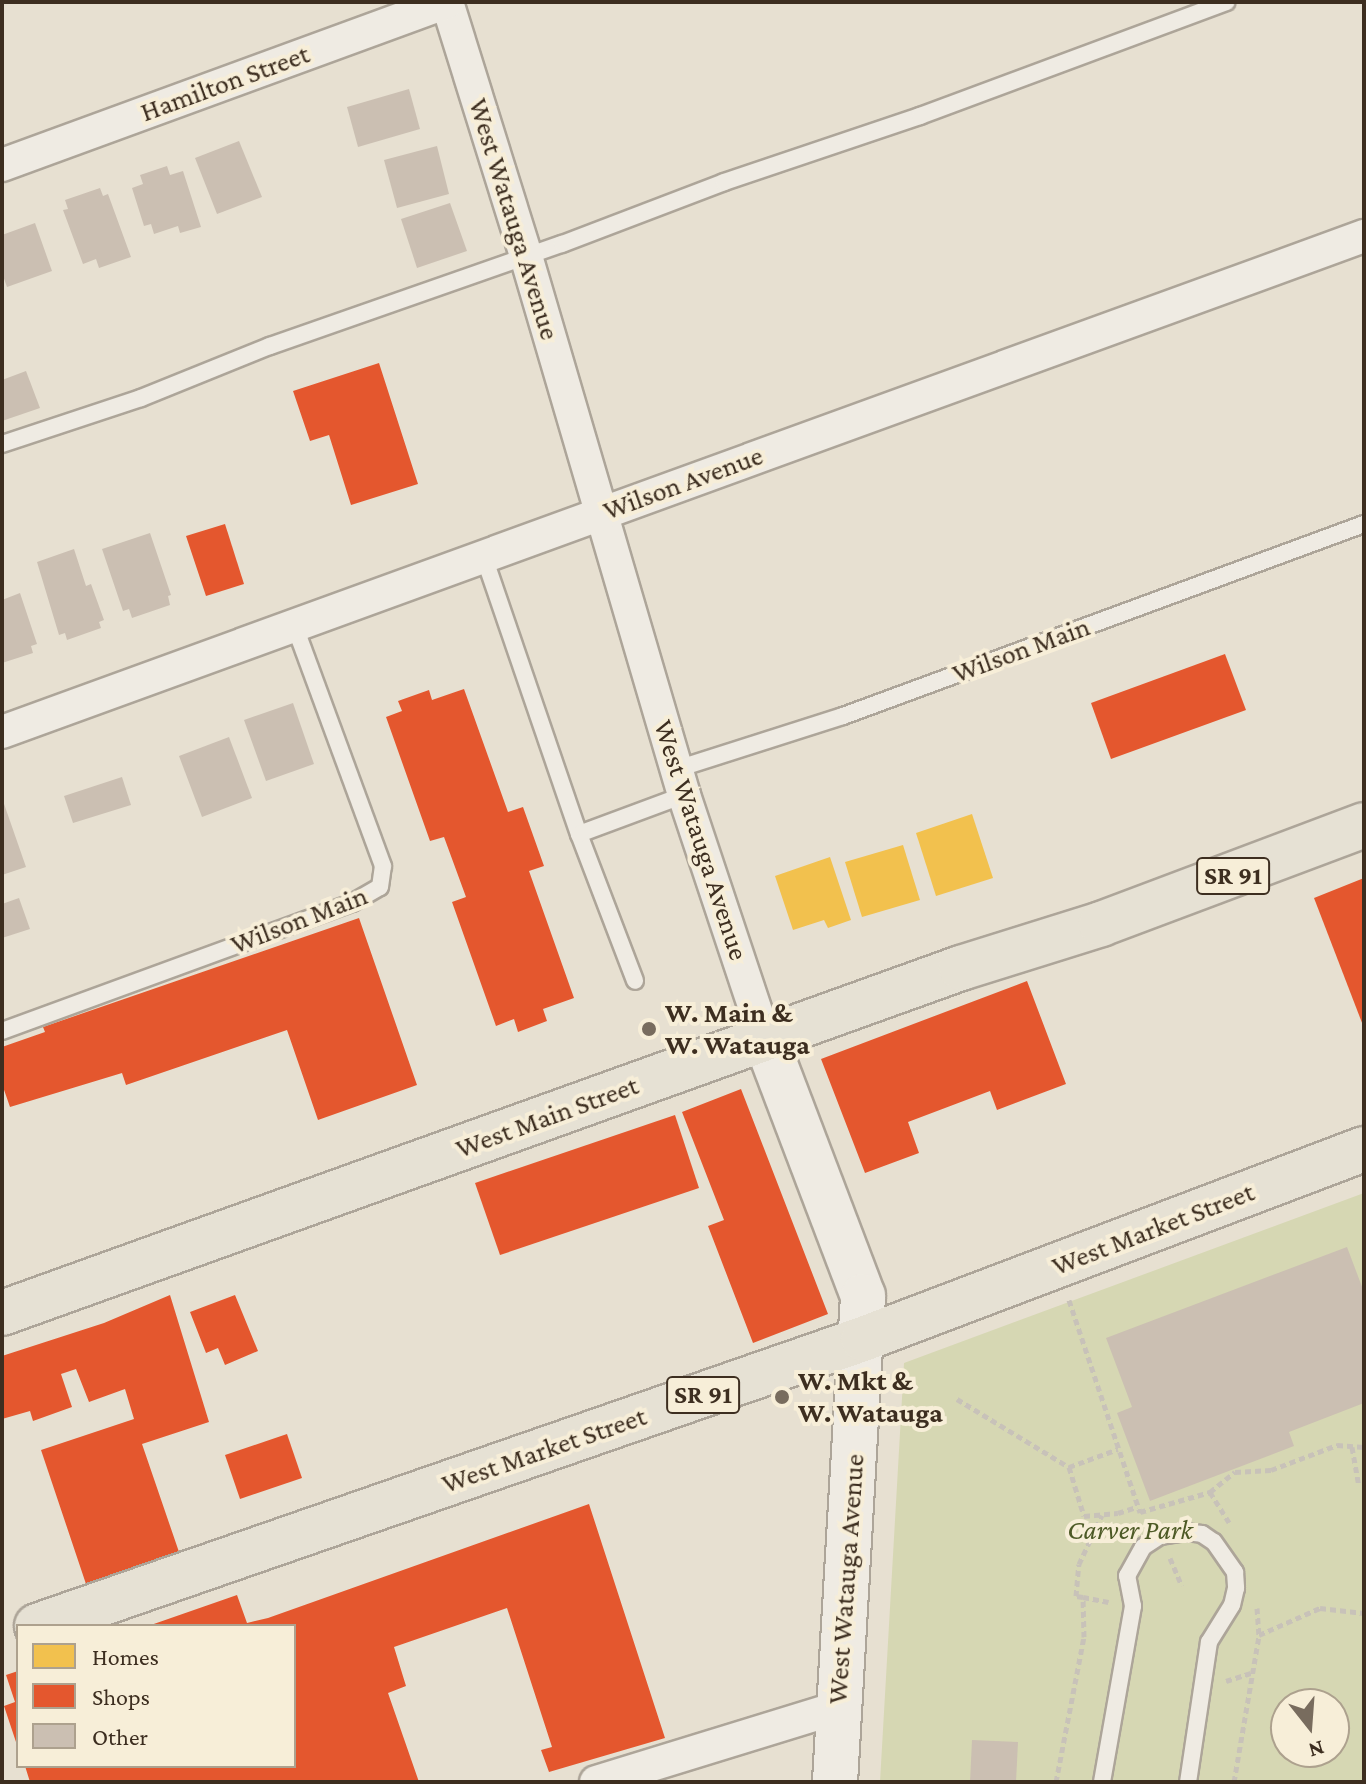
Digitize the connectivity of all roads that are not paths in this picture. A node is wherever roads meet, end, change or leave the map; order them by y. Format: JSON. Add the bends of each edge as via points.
{"nodes":[{"id":1,"x":447,"y":2,"type":"edge"},
{"id":2,"x":1226,"y":2,"type":"edge"},
{"id":3,"x":2,"y":165,"type":"edge"},
{"id":4,"x":1364,"y":236,"type":"edge"},
{"id":5,"x":526,"y":256,"type":"junction"},
{"id":6,"x":2,"y":444,"type":"edge"},
{"id":7,"x":602,"y":513,"type":"junction"},
{"id":8,"x":1364,"y":524,"type":"edge"},
{"id":9,"x":484,"y":557,"type":"junction"},
{"id":10,"x":295,"y":627,"type":"junction"},
{"id":11,"x":2,"y":732,"type":"edge"},
{"id":12,"x":680,"y":782,"type":"junction"},
{"id":13,"x":1364,"y":825,"type":"edge"},
{"id":14,"x":579,"y":834,"type":"junction"},
{"id":15,"x":635,"y":981,"type":"dead end"},
{"id":16,"x":2,"y":1031,"type":"edge"},
{"id":17,"x":765,"y":1038,"type":"junction"},
{"id":18,"x":1364,"y":1149,"type":"edge"},
{"id":19,"x":2,"y":1313,"type":"edge"},
{"id":20,"x":863,"y":1339,"type":"junction"},
{"id":21,"x":43,"y":1624,"type":"edge"},
{"id":22,"x":837,"y":1708,"type":"junction"},
{"id":23,"x":596,"y":1782,"type":"edge"},
{"id":24,"x":835,"y":1782,"type":"edge"},
{"id":25,"x":1102,"y":1782,"type":"edge"},
{"id":26,"x":1188,"y":1782,"type":"edge"}],
"edges":[{"from":1,"to":3,"type":"street","name":"Hamilton Street"},
{"from":1,"to":5,"type":"street","name":"West Watauga Avenue"},
{"from":2,"to":5,"type":"lane"},
{"from":4,"to":7,"type":"street","name":"Wilson Avenue"},
{"from":5,"to":6,"type":"lane"},
{"from":5,"to":7,"type":"street","name":"West Watauga Avenue"},
{"from":7,"to":9,"type":"street","name":"Wilson Avenue"},
{"from":7,"to":12,"type":"street","name":"West Watauga Avenue"},
{"from":8,"to":12,"type":"lane","name":"Wilson Main","via":[[843,716]]},
{"from":9,"to":10,"type":"street","name":"Wilson Avenue"},
{"from":9,"to":14,"type":"lane"},
{"from":10,"to":11,"type":"street","name":"Wilson Avenue"},
{"from":10,"to":16,"type":"lane","name":"Wilson Main","via":[[383,866],[380,887],[352,903]]},
{"from":12,"to":14,"type":"lane","name":"Wilson Main"},
{"from":12,"to":17,"type":"street","name":"West Watauga Avenue"},
{"from":13,"to":17,"type":"main road","name":"West Main Street","number":"SR 91","via":[[1101,924]]},
{"from":14,"to":15,"type":"lane"},
{"from":17,"to":19,"type":"main road","name":"West Main Street","number":"SR 91"},
{"from":17,"to":20,"type":"main road","name":"West Watauga Avenue","via":[[863,1296]]},
{"from":18,"to":20,"type":"main road","name":"West Market Street","number":"SR 91"},
{"from":20,"to":21,"type":"main road","name":"West Market Street","number":"SR 91"},
{"from":20,"to":22,"type":"main road","name":"West Watauga Avenue"},
{"from":22,"to":23,"type":"street"},
{"from":22,"to":24,"type":"main road","name":"West Watauga Avenue"},
{"from":25,"to":26,"type":"lane","via":[[1133,1606],[1127,1576],[1143,1547],[1160,1536],[1184,1532],[1214,1542],[1235,1572],[1236,1588],[1232,1605],[1209,1642]]}]}
